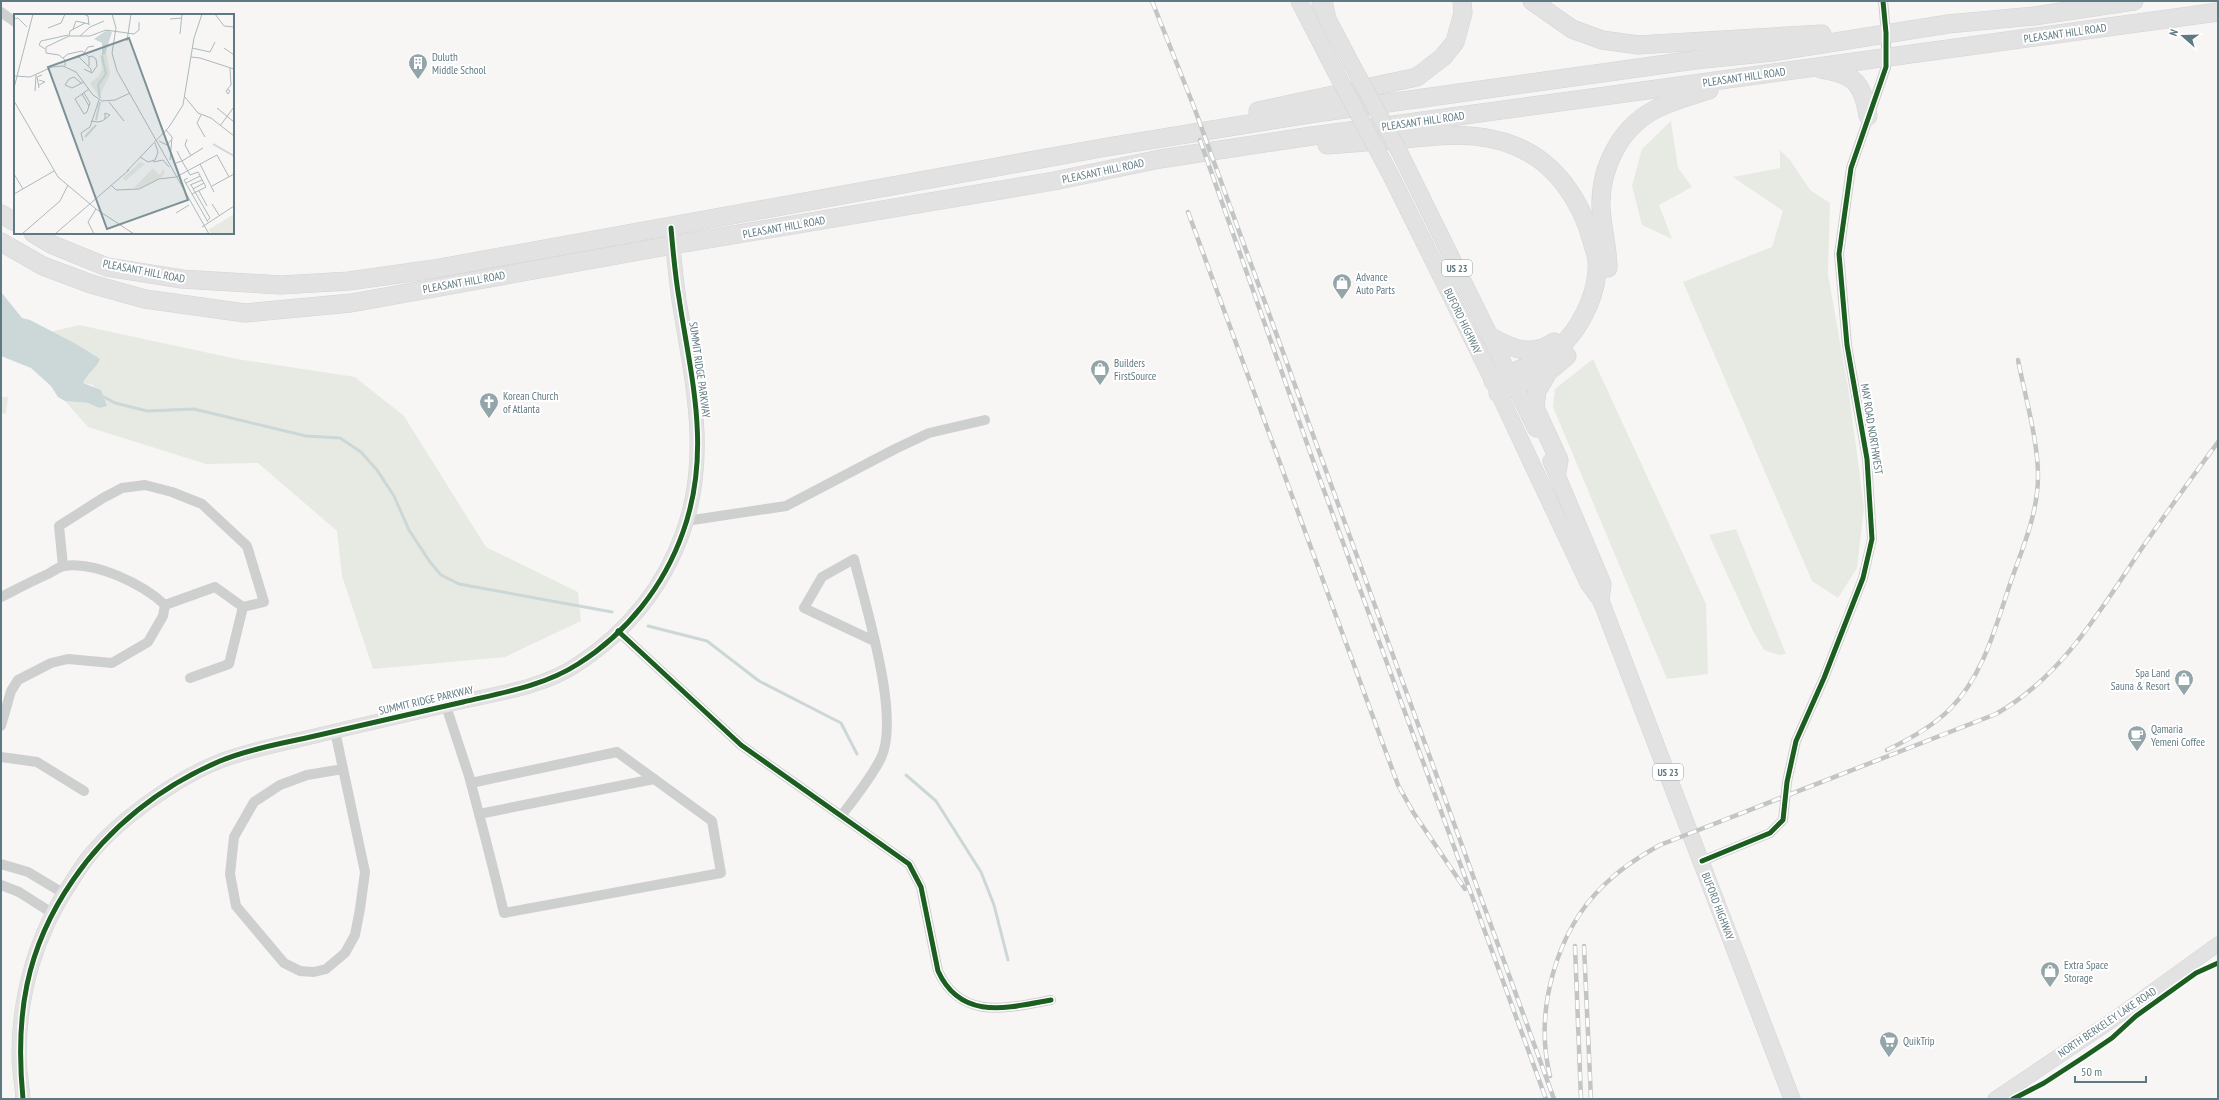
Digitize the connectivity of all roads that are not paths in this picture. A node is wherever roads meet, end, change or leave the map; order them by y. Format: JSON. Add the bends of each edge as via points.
{"nodes":[{"id":1,"x":1299,"y":1,"type":"edge"},
{"id":2,"x":1462,"y":1,"type":"edge"},
{"id":3,"x":1883,"y":1,"type":"edge"},
{"id":4,"x":2134,"y":1,"type":"edge"},
{"id":5,"x":1534,"y":2,"type":"edge"},
{"id":6,"x":1323,"y":6,"type":"edge"},
{"id":7,"x":2068,"y":6,"type":"edge"},
{"id":8,"x":1,"y":12,"type":"edge"},
{"id":9,"x":2218,"y":12,"type":"edge"},
{"id":10,"x":14,"y":21,"type":"edge"},
{"id":11,"x":1886,"y":34,"type":"junction"},
{"id":12,"x":1885,"y":56,"type":"junction"},
{"id":13,"x":1810,"y":67,"type":"junction"},
{"id":14,"x":1752,"y":76,"type":"junction"},
{"id":15,"x":1868,"y":116,"type":"junction"},
{"id":16,"x":1107,"y":147,"type":"junction"},
{"id":17,"x":1160,"y":159,"type":"junction"},
{"id":18,"x":1,"y":214,"type":"edge"},
{"id":19,"x":14,"y":221,"type":"edge"},
{"id":20,"x":1586,"y":221,"type":"junction"},
{"id":21,"x":35,"y":234,"type":"edge"},
{"id":22,"x":672,"y":237,"type":"junction"},
{"id":23,"x":1,"y":242,"type":"edge"},
{"id":24,"x":1491,"y":337,"type":"junction"},
{"id":25,"x":1548,"y":372,"type":"junction"},
{"id":26,"x":1512,"y":380,"type":"junction"},
{"id":27,"x":1496,"y":387,"type":"junction"},
{"id":28,"x":985,"y":420,"type":"dead end"},
{"id":29,"x":1556,"y":472,"type":"junction"},
{"id":30,"x":686,"y":521,"type":"junction"},
{"id":31,"x":63,"y":566,"type":"junction"},
{"id":32,"x":1,"y":597,"type":"edge"},
{"id":33,"x":1601,"y":601,"type":"junction"},
{"id":34,"x":165,"y":605,"type":"junction"},
{"id":35,"x":243,"y":607,"type":"junction"},
{"id":36,"x":618,"y":631,"type":"junction"},
{"id":37,"x":874,"y":641,"type":"junction"},
{"id":38,"x":190,"y":678,"type":"dead end"},
{"id":39,"x":446,"y":706,"type":"junction"},
{"id":40,"x":1,"y":726,"type":"edge"},
{"id":41,"x":335,"y":731,"type":"junction"},
{"id":42,"x":1,"y":757,"type":"edge"},
{"id":43,"x":343,"y":769,"type":"junction"},
{"id":44,"x":654,"y":779,"type":"junction"},
{"id":45,"x":471,"y":783,"type":"junction"},
{"id":46,"x":84,"y":791,"type":"dead end"},
{"id":47,"x":479,"y":814,"type":"junction"},
{"id":48,"x":841,"y":816,"type":"junction"},
{"id":49,"x":1702,"y":861,"type":"junction"},
{"id":50,"x":1,"y":864,"type":"edge"},
{"id":51,"x":1,"y":885,"type":"edge"},
{"id":52,"x":63,"y":893,"type":"junction"},
{"id":53,"x":52,"y":913,"type":"junction"},
{"id":54,"x":2218,"y":944,"type":"edge"},
{"id":55,"x":1051,"y":1000,"type":"dead end"},
{"id":56,"x":23,"y":1099,"type":"edge"},
{"id":57,"x":1792,"y":1099,"type":"edge"},
{"id":58,"x":1995,"y":1099,"type":"edge"}],
"edges":[{"from":1,"to":27,"type":"main road","name":"BUFORD HIGHWAY","number":"US 23","bridge":true,"via":[[1389,172]]},
{"from":2,"to":16,"type":"highway","via":[[1464,14],[1455,42],[1443,58],[1417,77],[1169,129]]},
{"from":3,"to":11,"type":"street","name":"MAY ROAD NORTHWEST"},
{"from":4,"to":7,"type":"highway","name":"PLEASANT HILL ROAD"},
{"from":5,"to":11,"type":"highway","via":[[1572,29],[1602,40],[1638,45],[1868,30]]},
{"from":6,"to":24,"type":"main road","name":"BUFORD HIGHWAY","number":"US 23","bridge":true,"via":[[1405,163]]},
{"from":7,"to":11,"type":"highway","name":"PLEASANT HILL ROAD"},
{"from":8,"to":10,"type":"street"},
{"from":9,"to":12,"type":"highway","name":"PLEASANT HILL ROAD","via":[[1954,49]]},
{"from":11,"to":12,"type":"street","name":"MAY ROAD NORTHWEST"},
{"from":11,"to":16,"type":"highway","name":"PLEASANT HILL ROAD","via":[[1773,52],[1695,60],[1309,114]]},
{"from":12,"to":13,"type":"highway","name":"PLEASANT HILL ROAD"},
{"from":12,"to":15,"type":"street","name":"MAY ROAD NORTHWEST","via":[[1886,67]]},
{"from":13,"to":14,"type":"highway","name":"PLEASANT HILL ROAD"},
{"from":13,"to":15,"type":"highway","via":[[1830,70],[1860,85]]},
{"from":14,"to":17,"type":"highway","name":"PLEASANT HILL ROAD"},
{"from":14,"to":25,"type":"highway","via":[[1653,111],[1631,127],[1617,146],[1602,184],[1601,208],[1609,267],[1604,297],[1594,322],[1579,345]]},
{"from":15,"to":49,"type":"street","name":"MAY ROAD NORTHWEST","via":[[1851,168],[1839,254],[1847,345],[1868,459],[1872,538],[1863,578],[1796,741],[1787,782],[1783,820],[1770,833]]},
{"from":16,"to":22,"type":"highway","name":"PLEASANT HILL ROAD"},
{"from":17,"to":20,"type":"highway","via":[[1452,135],[1484,136],[1516,146],[1554,171],[1569,189]]},
{"from":17,"to":22,"type":"highway","name":"PLEASANT HILL ROAD","via":[[1054,181]]},
{"from":18,"to":19,"type":"highway"},
{"from":20,"to":24,"type":"highway","via":[[1590,265],[1587,290],[1580,311],[1564,335],[1550,346],[1532,351],[1519,351]]},
{"from":20,"to":26,"type":"highway","via":[[1597,261],[1594,290],[1585,314],[1567,341],[1548,358]]},
{"from":21,"to":22,"type":"highway","name":"PLEASANT HILL ROAD","via":[[53,245],[107,267],[182,279],[281,285],[349,281]]},
{"from":22,"to":23,"type":"highway","name":"PLEASANT HILL ROAD","via":[[351,303],[245,313],[145,299],[91,284],[43,266]]},
{"from":22,"to":30,"type":"street","name":"SUMMIT RIDGE PARKWAY","via":[[695,391],[699,440],[695,485]]},
{"from":24,"to":26,"type":"main road","name":"BUFORD HIGHWAY","number":"US 23"},
{"from":25,"to":26,"type":"highway"},
{"from":25,"to":29,"type":"highway","via":[[1537,391],[1535,408],[1559,460]]},
{"from":26,"to":27,"type":"highway"},
{"from":26,"to":29,"type":"main road","name":"BUFORD HIGHWAY","number":"US 23"},
{"from":27,"to":33,"type":"main road","name":"BUFORD HIGHWAY","number":"US 23","via":[[1588,583]]},
{"from":28,"to":30,"type":"street","via":[[929,433],[786,506]]},
{"from":29,"to":33,"type":"main road","name":"BUFORD HIGHWAY","number":"US 23","via":[[1603,584]]},
{"from":30,"to":36,"type":"street","name":"SUMMIT RIDGE PARKWAY","via":[[667,570],[648,601]]},
{"from":31,"to":32,"type":"street"},
{"from":31,"to":34,"type":"street","via":[[77,565],[116,576],[143,588]]},
{"from":31,"to":35,"type":"street","via":[[59,526],[122,488],[145,485],[202,504],[247,546],[264,602]]},
{"from":33,"to":49,"type":"main road","name":"BUFORD HIGHWAY","number":"US 23"},
{"from":34,"to":35,"type":"street","via":[[215,587]]},
{"from":34,"to":40,"type":"street","via":[[163,616],[148,642],[112,663],[68,659],[51,663],[18,680],[10,691]]},
{"from":35,"to":38,"type":"street","via":[[229,664]]},
{"from":36,"to":39,"type":"street","name":"SUMMIT RIDGE PARKWAY","via":[[576,666],[539,682]]},
{"from":36,"to":48,"type":"street","via":[[741,745]]},
{"from":37,"to":37,"type":"street","via":[[862,589],[854,559],[822,577],[804,608]]},
{"from":37,"to":48,"type":"street","via":[[885,689],[885,742],[881,758]]},
{"from":39,"to":41,"type":"street","name":"SUMMIT RIDGE PARKWAY"},
{"from":39,"to":45,"type":"street"},
{"from":41,"to":43,"type":"street"},
{"from":41,"to":52,"type":"street","name":"SUMMIT RIDGE PARKWAY","via":[[222,760],[182,779],[120,823],[90,854]]},
{"from":42,"to":46,"type":"street","via":[[37,762]]},
{"from":43,"to":43,"type":"street","via":[[365,872],[355,935],[345,953],[326,970],[300,971],[284,964],[236,906],[230,874],[234,837],[254,802],[280,785],[307,775]]},
{"from":44,"to":45,"type":"street","via":[[617,752]]},
{"from":44,"to":47,"type":"street"},
{"from":44,"to":47,"type":"street","via":[[712,821],[721,873],[504,912]]},
{"from":45,"to":47,"type":"street"},
{"from":48,"to":55,"type":"street","via":[[909,864],[921,888],[938,971],[950,989],[968,1003],[991,1008]]},
{"from":49,"to":57,"type":"main road","name":"BUFORD HIGHWAY","number":"US 23"},
{"from":50,"to":52,"type":"street","via":[[9,864],[28,872]]},
{"from":51,"to":53,"type":"street","via":[[19,892]]},
{"from":52,"to":53,"type":"street","name":"SUMMIT RIDGE PARKWAY"},
{"from":53,"to":56,"type":"street","name":"SUMMIT RIDGE PARKWAY","via":[[31,967],[22,1012],[19,1056]]},
{"from":54,"to":58,"type":"street","name":"NORTH BERKELEY LAKE ROAD","via":[[2114,1019]]}]}
